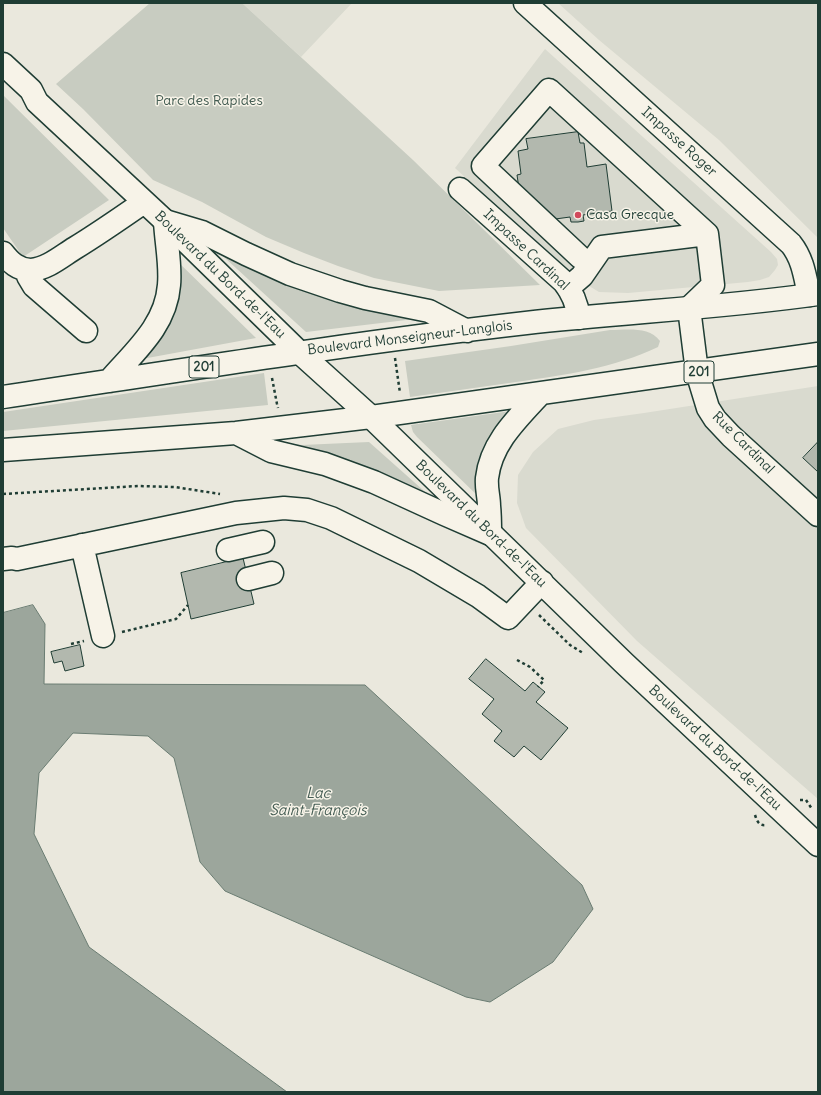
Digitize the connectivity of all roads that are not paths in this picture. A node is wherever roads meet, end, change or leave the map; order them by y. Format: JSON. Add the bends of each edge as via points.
{"nodes":[{"id":1,"x":525,"y":3,"type":"edge"},
{"id":2,"x":3,"y":64,"type":"edge"},
{"id":3,"x":460,"y":189,"type":"dead end"},
{"id":4,"x":144,"y":202,"type":"junction"},
{"id":5,"x":165,"y":221,"type":"junction"},
{"id":6,"x":707,"y":234,"type":"junction"},
{"id":7,"x":3,"y":253,"type":"edge"},
{"id":8,"x":590,"y":264,"type":"junction"},
{"id":9,"x":28,"y":270,"type":"junction"},
{"id":10,"x":568,"y":288,"type":"junction"},
{"id":11,"x":813,"y":295,"type":"edge"},
{"id":12,"x":689,"y":308,"type":"junction"},
{"id":13,"x":579,"y":318,"type":"junction"},
{"id":14,"x":467,"y":330,"type":"junction"},
{"id":15,"x":86,"y":331,"type":"dead end"},
{"id":16,"x":299,"y":352,"type":"junction"},
{"id":17,"x":818,"y":354,"type":"edge"},
{"id":18,"x":697,"y":372,"type":"junction"},
{"id":19,"x":109,"y":382,"type":"junction"},
{"id":20,"x":540,"y":394,"type":"junction"},
{"id":21,"x":3,"y":397,"type":"edge"},
{"id":22,"x":371,"y":418,"type":"junction"},
{"id":23,"x":236,"y":433,"type":"junction"},
{"id":24,"x":3,"y":450,"type":"edge"},
{"id":25,"x":818,"y":515,"type":"edge"},
{"id":26,"x":490,"y":534,"type":"junction"},
{"id":27,"x":263,"y":542,"type":"dead end"},
{"id":28,"x":82,"y":545,"type":"junction"},
{"id":29,"x":228,"y":550,"type":"dead end"},
{"id":30,"x":3,"y":560,"type":"edge"},
{"id":31,"x":272,"y":573,"type":"dead end"},
{"id":32,"x":248,"y":579,"type":"dead end"},
{"id":33,"x":542,"y":582,"type":"junction"},
{"id":34,"x":103,"y":636,"type":"road end"},
{"id":35,"x":818,"y":845,"type":"edge"}],
"edges":[{"from":1,"to":11,"type":"main road","name":"Impasse Roger","via":[[791,244],[797,251]]},
{"from":2,"to":4,"type":"main road","name":"Boulevard du Bord-de-l'Eau","via":[[30,90],[37,102]]},
{"from":3,"to":10,"type":"main road","name":"Impasse Cardinal"},
{"from":4,"to":5,"type":"main road","name":"Boulevard du Bord-de-l'Eau"},
{"from":4,"to":9,"type":"main road","name":"Boulevard du Bord-de-l'Eau","via":[[55,261]]},
{"from":5,"to":14,"type":"main road","via":[[202,232],[268,265],[302,278],[365,298],[429,311]]},
{"from":5,"to":16,"type":"main road","name":"Boulevard du Bord-de-l'Eau"},
{"from":5,"to":19,"type":"main road","via":[[169,285],[162,314],[146,340]]},
{"from":6,"to":8,"type":"main road","via":[[602,247]]},
{"from":6,"to":8,"type":"main road","via":[[549,90],[483,166]]},
{"from":6,"to":12,"type":"main road","via":[[713,285]]},
{"from":7,"to":9,"type":"main road","via":[[16,266]]},
{"from":8,"to":10,"type":"main road","via":[[580,279]]},
{"from":9,"to":15,"type":"main road","via":[[28,276],[34,286]]},
{"from":10,"to":13,"type":"main road","name":"Impasse Cardinal","via":[[574,298]]},
{"from":11,"to":12,"type":"main road","name":"Boulevard Monseigneur-Langlois","number":"201"},
{"from":12,"to":13,"type":"main road","name":"Boulevard Monseigneur-Langlois","number":"201"},
{"from":12,"to":18,"type":"main road","name":"Rue Cardinal"},
{"from":13,"to":14,"type":"main road","name":"Boulevard Monseigneur-Langlois","number":"201"},
{"from":14,"to":16,"type":"main road","name":"Boulevard Monseigneur-Langlois","number":"201"},
{"from":16,"to":19,"type":"main road","name":"Boulevard Monseigneur-Langlois","number":"201"},
{"from":16,"to":22,"type":"main road","name":"Boulevard du Bord-de-l'Eau"},
{"from":17,"to":18,"type":"main road","number":"201"},
{"from":18,"to":20,"type":"main road","number":"201"},
{"from":18,"to":25,"type":"main road","name":"Rue Cardinal","via":[[708,408],[715,419]]},
{"from":19,"to":21,"type":"main road","name":"Boulevard Monseigneur-Langlois","number":"201"},
{"from":20,"to":22,"type":"main road","number":"201"},
{"from":20,"to":26,"type":"main road","via":[[505,433],[489,466],[487,480]]},
{"from":22,"to":23,"type":"main road","number":"201"},
{"from":22,"to":26,"type":"main road","name":"Boulevard du Bord-de-l'Eau"},
{"from":23,"to":24,"type":"main road","number":"201"},
{"from":23,"to":26,"type":"main road","via":[[271,451],[325,464],[374,482]]},
{"from":26,"to":33,"type":"main road","name":"Boulevard du Bord-de-l'Eau"},
{"from":27,"to":29,"type":"main road"},
{"from":28,"to":30,"type":"main road"},
{"from":28,"to":33,"type":"main road","via":[[236,513],[294,508],[331,518],[404,553],[463,586],[508,618]]},
{"from":28,"to":34,"type":"main road"},
{"from":31,"to":32,"type":"main road"},
{"from":33,"to":35,"type":"main road","name":"Boulevard du Bord-de-l'Eau"}]}
